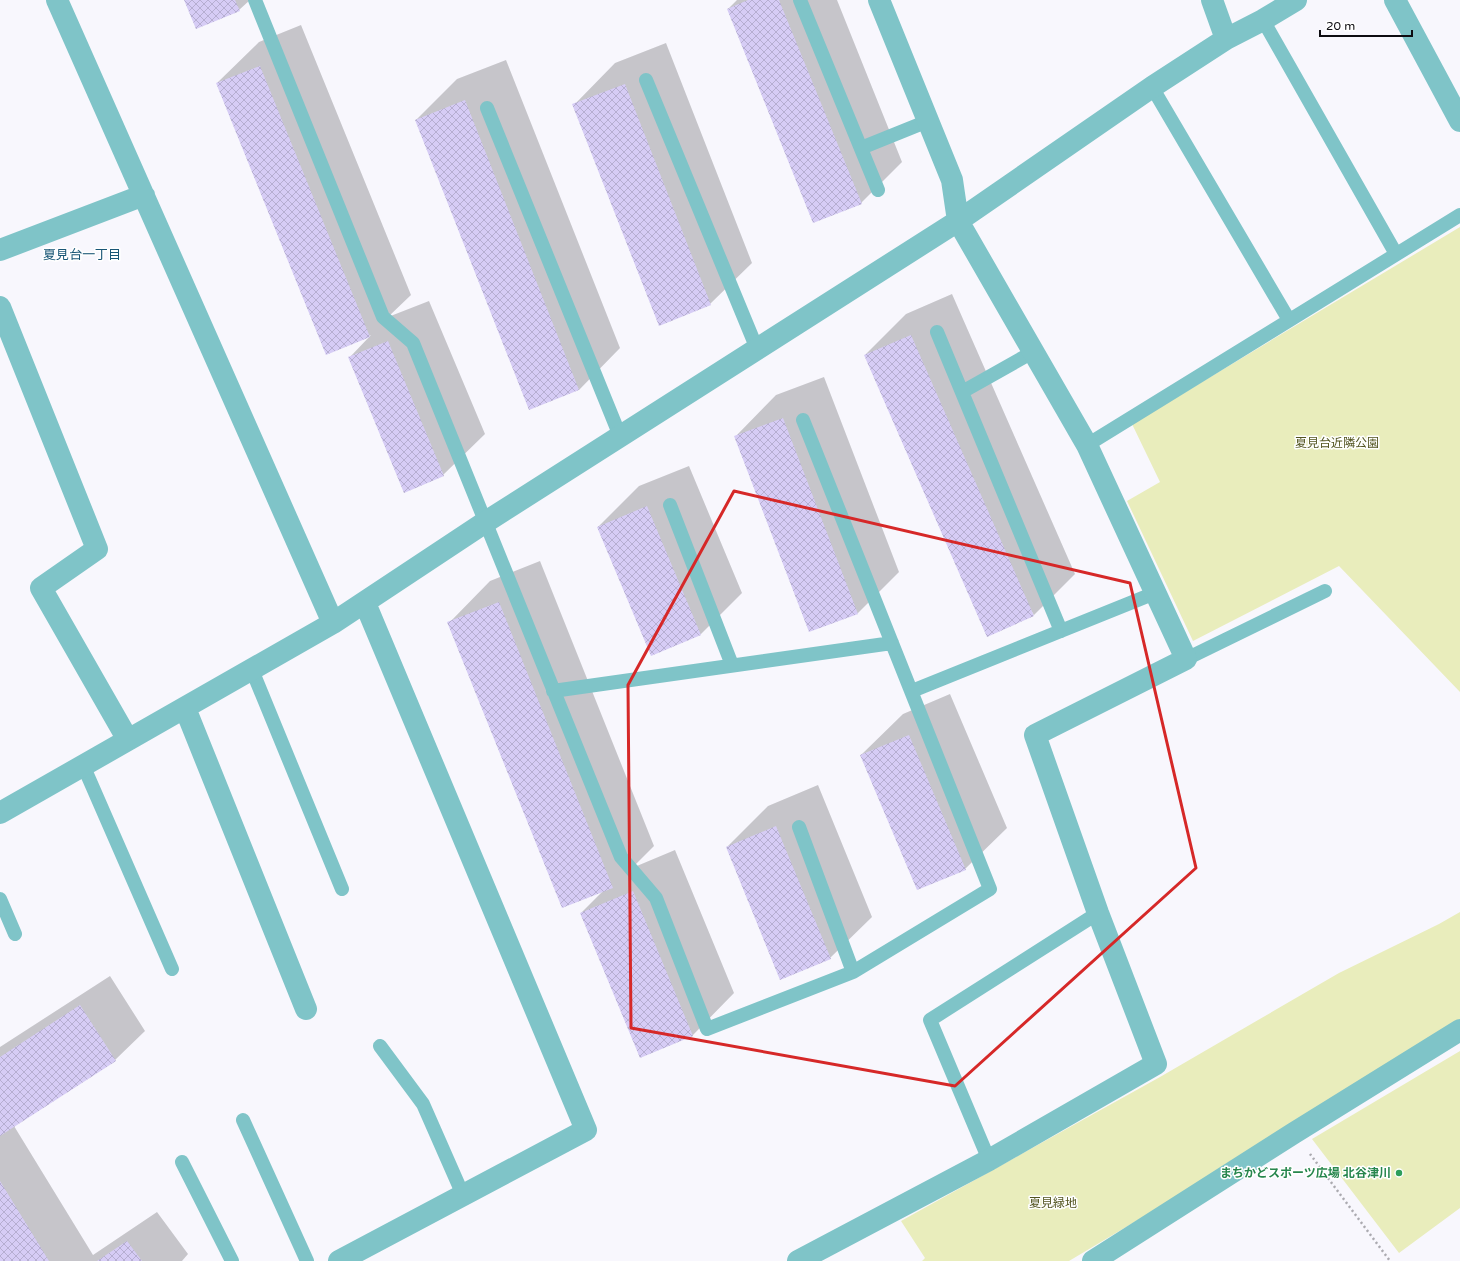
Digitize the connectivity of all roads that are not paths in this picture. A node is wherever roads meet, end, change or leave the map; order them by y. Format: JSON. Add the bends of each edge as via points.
{"nodes":[{"id":1,"x":57,"y":0,"type":"edge"},
{"id":2,"x":255,"y":0,"type":"edge"},
{"id":3,"x":800,"y":0,"type":"edge"},
{"id":4,"x":879,"y":0,"type":"edge"},
{"id":5,"x":1212,"y":0,"type":"edge"},
{"id":6,"x":1395,"y":0,"type":"edge"},
{"id":7,"x":1293,"y":1,"type":"edge"},
{"id":8,"x":1263,"y":20,"type":"junction"},
{"id":9,"x":1226,"y":40,"type":"junction"},
{"id":10,"x":646,"y":80,"type":"dead end"},
{"id":11,"x":1152,"y":86,"type":"junction"},
{"id":12,"x":487,"y":108,"type":"dead end"},
{"id":13,"x":928,"y":121,"type":"junction"},
{"id":14,"x":1460,"y":121,"type":"edge"},
{"id":15,"x":861,"y":148,"type":"junction"},
{"id":16,"x":878,"y":190,"type":"dead end"},
{"id":17,"x":144,"y":195,"type":"junction"},
{"id":18,"x":1460,"y":215,"type":"edge"},
{"id":19,"x":958,"y":221,"type":"junction"},
{"id":20,"x":0,"y":250,"type":"edge"},
{"id":21,"x":1396,"y":254,"type":"junction"},
{"id":22,"x":0,"y":307,"type":"edge"},
{"id":23,"x":1289,"y":320,"type":"junction"},
{"id":24,"x":937,"y":332,"type":"dead end"},
{"id":25,"x":757,"y":350,"type":"junction"},
{"id":26,"x":1033,"y":352,"type":"junction"},
{"id":27,"x":962,"y":392,"type":"junction"},
{"id":28,"x":803,"y":420,"type":"dead end"},
{"id":29,"x":620,"y":436,"type":"junction"},
{"id":30,"x":1087,"y":445,"type":"junction"},
{"id":31,"x":670,"y":506,"type":"dead end"},
{"id":32,"x":484,"y":523,"type":"junction"},
{"id":33,"x":1325,"y":591,"type":"dead end"},
{"id":34,"x":1156,"y":593,"type":"junction"},
{"id":35,"x":365,"y":603,"type":"junction"},
{"id":36,"x":334,"y":623,"type":"junction"},
{"id":37,"x":1061,"y":631,"type":"junction"},
{"id":38,"x":892,"y":643,"type":"junction"},
{"id":39,"x":1186,"y":659,"type":"junction"},
{"id":40,"x":732,"y":665,"type":"junction"},
{"id":41,"x":252,"y":670,"type":"junction"},
{"id":42,"x":553,"y":691,"type":"junction"},
{"id":43,"x":912,"y":691,"type":"junction"},
{"id":44,"x":185,"y":708,"type":"junction"},
{"id":45,"x":128,"y":740,"type":"junction"},
{"id":46,"x":83,"y":765,"type":"junction"},
{"id":47,"x":0,"y":813,"type":"edge"},
{"id":48,"x":800,"y":827,"type":"dead end"},
{"id":49,"x":342,"y":889,"type":"dead end"},
{"id":50,"x":0,"y":899,"type":"edge"},
{"id":51,"x":1098,"y":913,"type":"junction"},
{"id":52,"x":16,"y":934,"type":"dead end"},
{"id":53,"x":172,"y":969,"type":"dead end"},
{"id":54,"x":853,"y":972,"type":"junction"},
{"id":55,"x":306,"y":1008,"type":"dead end"},
{"id":56,"x":1460,"y":1030,"type":"edge"},
{"id":57,"x":380,"y":1046,"type":"dead end"},
{"id":58,"x":243,"y":1120,"type":"dead end"},
{"id":59,"x":989,"y":1160,"type":"junction"},
{"id":60,"x":182,"y":1162,"type":"dead end"},
{"id":61,"x":464,"y":1195,"type":"junction"},
{"id":62,"x":232,"y":1261,"type":"edge"},
{"id":63,"x":307,"y":1261,"type":"edge"},
{"id":64,"x":339,"y":1261,"type":"edge"},
{"id":65,"x":798,"y":1261,"type":"edge"},
{"id":66,"x":1094,"y":1261,"type":"edge"}],
"edges":[{"from":1,"to":17,"type":"street"},
{"from":2,"to":32,"type":"lane","via":[[383,318],[413,343]]},
{"from":3,"to":15,"type":"lane"},
{"from":4,"to":13,"type":"street"},
{"from":5,"to":9,"type":"street"},
{"from":6,"to":14,"type":"street"},
{"from":7,"to":8,"type":"street"},
{"from":8,"to":9,"type":"street"},
{"from":8,"to":21,"type":"lane"},
{"from":9,"to":11,"type":"street"},
{"from":10,"to":25,"type":"lane"},
{"from":11,"to":19,"type":"street"},
{"from":11,"to":23,"type":"lane"},
{"from":12,"to":29,"type":"lane"},
{"from":13,"to":15,"type":"lane"},
{"from":13,"to":19,"type":"street","via":[[952,180]]},
{"from":15,"to":16,"type":"lane"},
{"from":17,"to":20,"type":"street"},
{"from":17,"to":36,"type":"street"},
{"from":18,"to":21,"type":"lane"},
{"from":19,"to":25,"type":"street"},
{"from":19,"to":26,"type":"street"},
{"from":21,"to":23,"type":"lane"},
{"from":22,"to":45,"type":"street","via":[[97,549],[41,588]]},
{"from":23,"to":30,"type":"lane"},
{"from":24,"to":27,"type":"lane"},
{"from":25,"to":29,"type":"street"},
{"from":26,"to":27,"type":"lane"},
{"from":26,"to":30,"type":"street"},
{"from":27,"to":37,"type":"lane"},
{"from":28,"to":38,"type":"lane"},
{"from":29,"to":32,"type":"street"},
{"from":30,"to":34,"type":"street"},
{"from":31,"to":40,"type":"lane"},
{"from":32,"to":35,"type":"street"},
{"from":32,"to":42,"type":"lane"},
{"from":33,"to":39,"type":"lane"},
{"from":34,"to":37,"type":"lane"},
{"from":34,"to":39,"type":"street"},
{"from":35,"to":36,"type":"street"},
{"from":35,"to":61,"type":"street","via":[[586,1130]]},
{"from":36,"to":41,"type":"street"},
{"from":37,"to":43,"type":"lane"},
{"from":38,"to":40,"type":"lane"},
{"from":38,"to":43,"type":"lane"},
{"from":39,"to":51,"type":"street","via":[[1035,735]]},
{"from":40,"to":42,"type":"lane"},
{"from":41,"to":44,"type":"street"},
{"from":41,"to":49,"type":"lane"},
{"from":42,"to":54,"type":"lane","via":[[621,857],[656,898],[707,1029]]},
{"from":43,"to":54,"type":"lane","via":[[990,889]]},
{"from":44,"to":45,"type":"street"},
{"from":44,"to":55,"type":"street"},
{"from":45,"to":46,"type":"street"},
{"from":46,"to":47,"type":"street"},
{"from":46,"to":53,"type":"lane"},
{"from":48,"to":54,"type":"lane"},
{"from":50,"to":52,"type":"lane"},
{"from":51,"to":59,"type":"lane","via":[[930,1020]]},
{"from":51,"to":59,"type":"street","via":[[1156,1064]]},
{"from":56,"to":66,"type":"street"},
{"from":57,"to":61,"type":"lane","via":[[423,1104]]},
{"from":58,"to":63,"type":"lane"},
{"from":59,"to":65,"type":"street"},
{"from":60,"to":62,"type":"lane"},
{"from":61,"to":64,"type":"street"}]}
